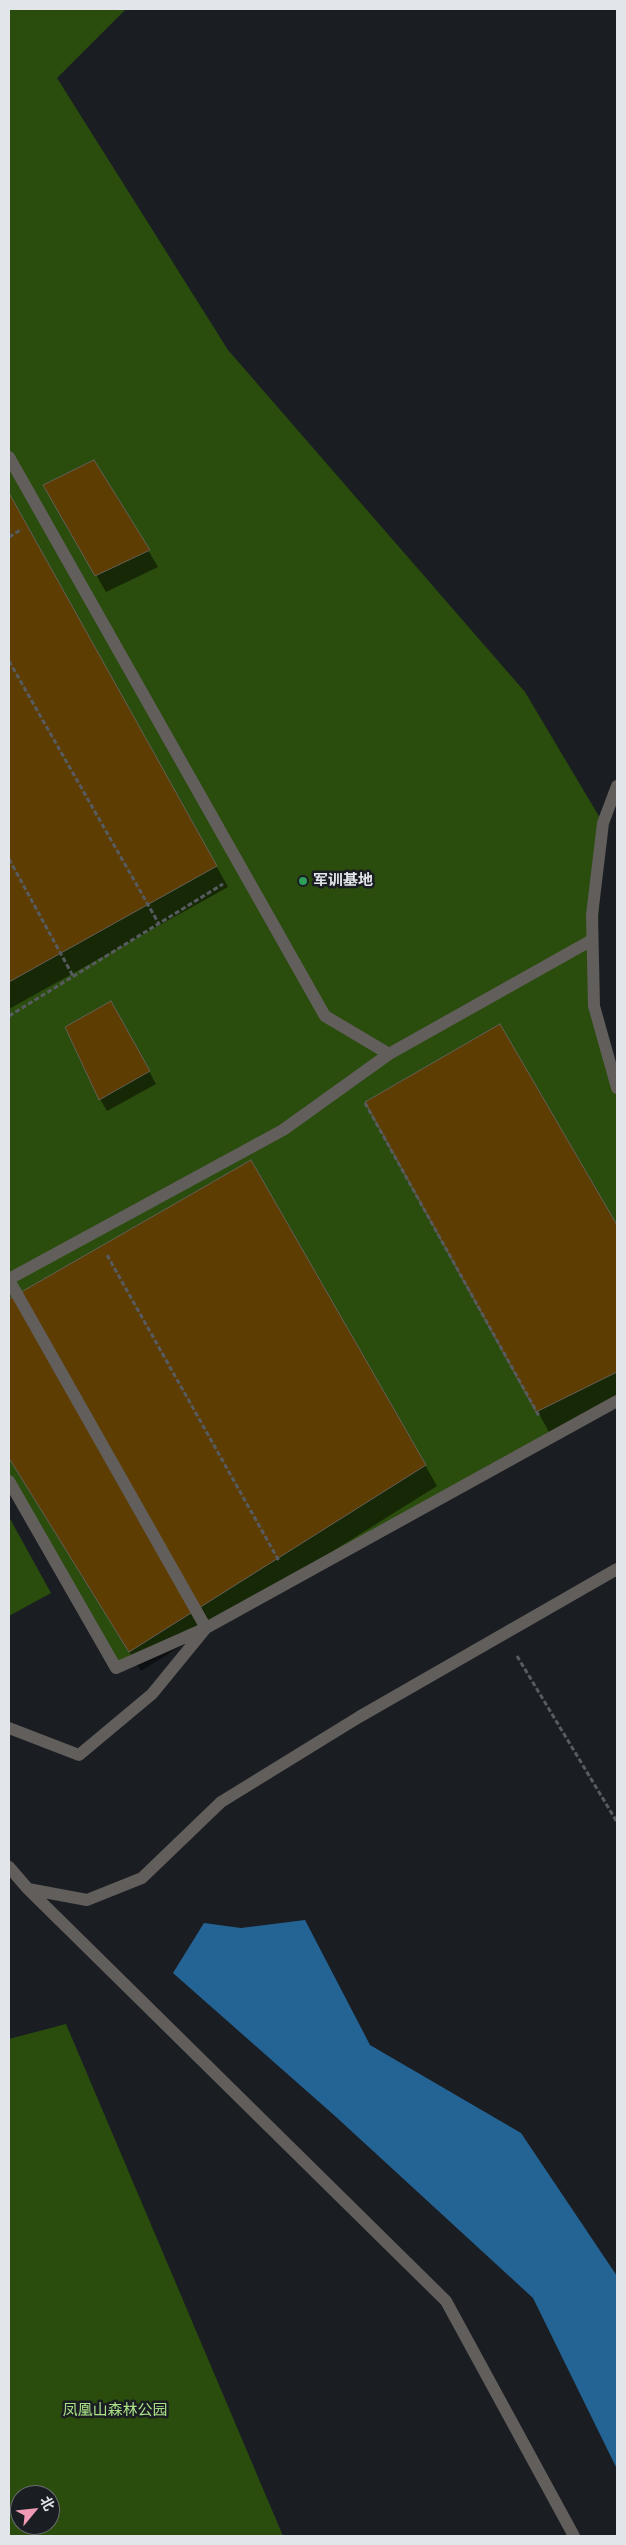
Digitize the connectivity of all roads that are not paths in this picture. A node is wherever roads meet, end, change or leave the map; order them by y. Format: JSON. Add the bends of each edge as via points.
{"nodes":[{"id":1,"x":9,"y":458,"type":"edge"},
{"id":2,"x":617,"y":786,"type":"edge"},
{"id":3,"x":592,"y":940,"type":"junction"},
{"id":4,"x":389,"y":1054,"type":"junction"},
{"id":5,"x":617,"y":1088,"type":"edge"},
{"id":6,"x":9,"y":1280,"type":"edge"},
{"id":7,"x":617,"y":1401,"type":"edge"},
{"id":8,"x":9,"y":1481,"type":"edge"},
{"id":9,"x":617,"y":1569,"type":"edge"},
{"id":10,"x":206,"y":1628,"type":"junction"},
{"id":11,"x":9,"y":1728,"type":"edge"},
{"id":12,"x":9,"y":1868,"type":"edge"},
{"id":13,"x":28,"y":1890,"type":"junction"},
{"id":14,"x":574,"y":2536,"type":"edge"}],
"edges":[{"from":1,"to":4,"type":"street","via":[[325,1016]]},
{"from":2,"to":3,"type":"street","via":[[602,822]]},
{"from":3,"to":4,"type":"street"},
{"from":3,"to":5,"type":"street","via":[[594,1006]]},
{"from":4,"to":6,"type":"street","via":[[283,1130]]},
{"from":6,"to":10,"type":"street"},
{"from":7,"to":10,"type":"street"},
{"from":8,"to":10,"type":"street","via":[[116,1668]]},
{"from":9,"to":13,"type":"street","via":[[359,1717],[221,1802],[142,1878],[87,1900]]},
{"from":10,"to":11,"type":"street","via":[[152,1694],[79,1755]]},
{"from":12,"to":13,"type":"street"},
{"from":13,"to":14,"type":"street","via":[[446,2301]]}]}
